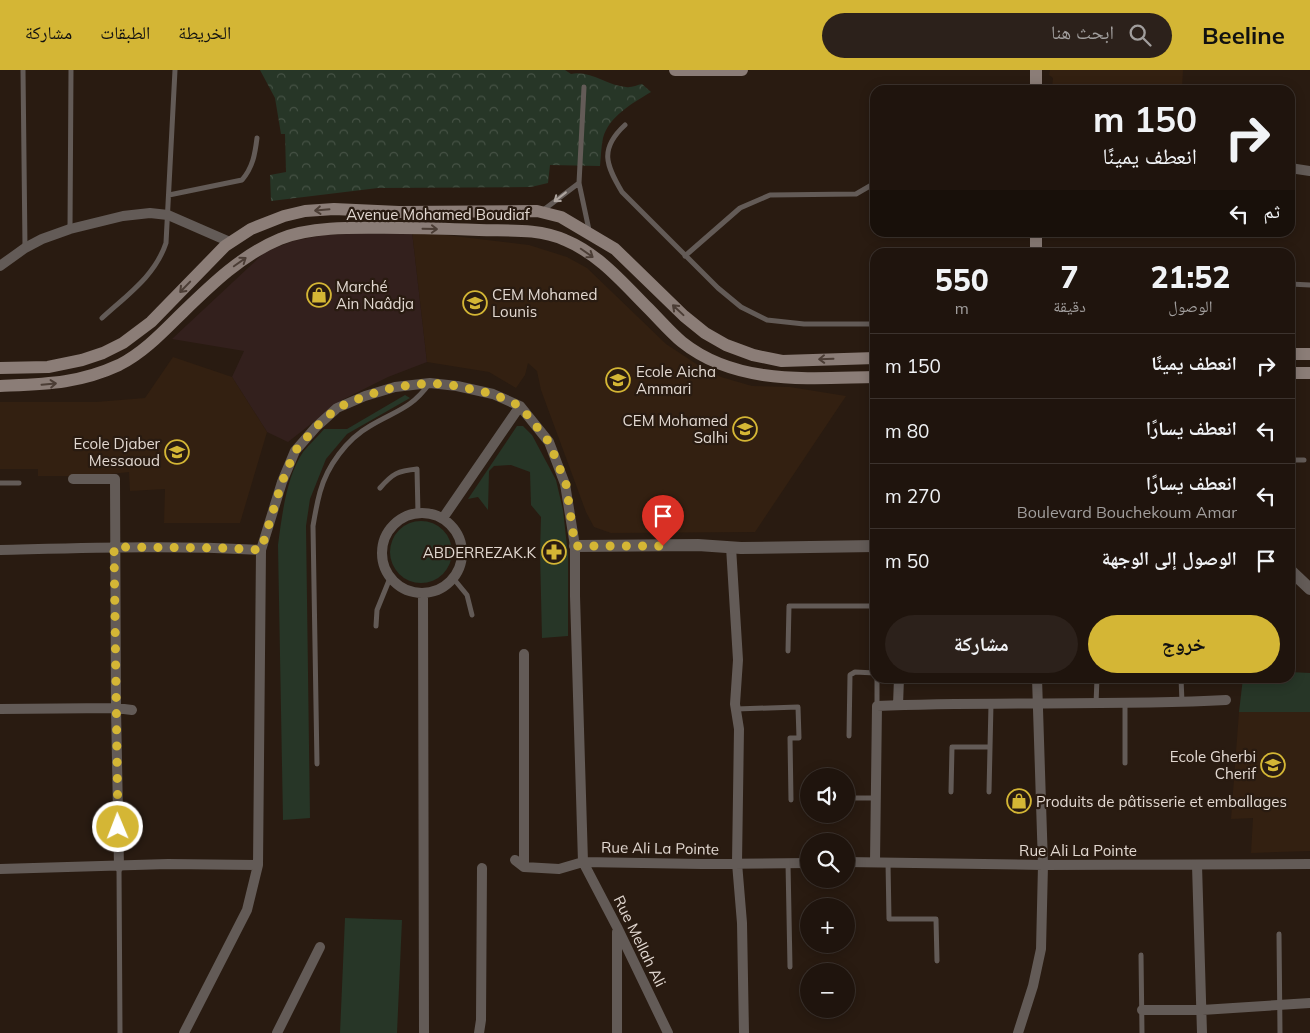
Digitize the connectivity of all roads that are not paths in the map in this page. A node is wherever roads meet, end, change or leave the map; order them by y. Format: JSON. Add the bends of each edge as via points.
{"nodes":[{"id":1,"x":23,"y":70,"type":"edge"},
{"id":2,"x":71,"y":70,"type":"edge"},
{"id":3,"x":175,"y":70,"type":"edge"},
{"id":4,"x":679,"y":70,"type":"edge"},
{"id":5,"x":742,"y":70,"type":"edge"},
{"id":6,"x":1036,"y":70,"type":"edge"},
{"id":7,"x":1036,"y":85,"type":"edge"},
{"id":8,"x":584,"y":87,"type":"dead end"},
{"id":9,"x":625,"y":125,"type":"dead end"},
{"id":10,"x":257,"y":138,"type":"dead end"},
{"id":11,"x":1295,"y":169,"type":"edge"},
{"id":12,"x":1310,"y":171,"type":"edge"},
{"id":13,"x":580,"y":182,"type":"junction"},
{"id":14,"x":870,"y":185,"type":"edge"},
{"id":15,"x":169,"y":195,"type":"junction"},
{"id":16,"x":541,"y":212,"type":"junction"},
{"id":17,"x":168,"y":215,"type":"junction"},
{"id":18,"x":70,"y":229,"type":"junction"},
{"id":19,"x":589,"y":233,"type":"junction"},
{"id":20,"x":230,"y":242,"type":"junction"},
{"id":21,"x":25,"y":248,"type":"junction"},
{"id":22,"x":685,"y":256,"type":"junction"},
{"id":23,"x":0,"y":266,"type":"edge"},
{"id":24,"x":1295,"y":284,"type":"edge"},
{"id":25,"x":1310,"y":285,"type":"edge"},
{"id":26,"x":102,"y":318,"type":"dead end"},
{"id":27,"x":870,"y":324,"type":"edge"},
{"id":28,"x":1295,"y":354,"type":"edge"},
{"id":29,"x":1310,"y":354,"type":"edge"},
{"id":30,"x":870,"y":358,"type":"edge"},
{"id":31,"x":0,"y":368,"type":"edge"},
{"id":32,"x":1310,"y":372,"type":"edge"},
{"id":33,"x":1295,"y":373,"type":"edge"},
{"id":34,"x":870,"y":377,"type":"edge"},
{"id":35,"x":430,"y":383,"type":"junction"},
{"id":36,"x":0,"y":386,"type":"edge"},
{"id":37,"x":520,"y":406,"type":"junction"},
{"id":38,"x":1295,"y":460,"type":"edge"},
{"id":39,"x":1304,"y":460,"type":"dead end"},
{"id":40,"x":73,"y":479,"type":"dead end"},
{"id":41,"x":0,"y":483,"type":"edge"},
{"id":42,"x":19,"y":483,"type":"dead end"},
{"id":43,"x":380,"y":488,"type":"dead end"},
{"id":44,"x":418,"y":513,"type":"junction"},
{"id":45,"x":443,"y":518,"type":"junction"},
{"id":46,"x":575,"y":546,"type":"junction"},
{"id":47,"x":870,"y":546,"type":"edge"},
{"id":48,"x":114,"y":547,"type":"junction"},
{"id":49,"x":731,"y":547,"type":"junction"},
{"id":50,"x":0,"y":550,"type":"edge"},
{"id":51,"x":261,"y":550,"type":"junction"},
{"id":52,"x":1295,"y":575,"type":"edge"},
{"id":53,"x":390,"y":578,"type":"junction"},
{"id":54,"x":453,"y":578,"type":"junction"},
{"id":55,"x":1310,"y":589,"type":"edge"},
{"id":56,"x":423,"y":594,"type":"junction"},
{"id":57,"x":870,"y":606,"type":"edge"},
{"id":58,"x":472,"y":615,"type":"dead end"},
{"id":59,"x":376,"y":626,"type":"dead end"},
{"id":60,"x":788,"y":651,"type":"dead end"},
{"id":61,"x":524,"y":654,"type":"dead end"},
{"id":62,"x":870,"y":673,"type":"edge"},
{"id":63,"x":877,"y":683,"type":"edge"},
{"id":64,"x":899,"y":683,"type":"edge"},
{"id":65,"x":1037,"y":683,"type":"edge"},
{"id":66,"x":1097,"y":683,"type":"edge"},
{"id":67,"x":1181,"y":683,"type":"edge"},
{"id":68,"x":1226,"y":700,"type":"dead end"},
{"id":69,"x":1182,"y":702,"type":"junction"},
{"id":70,"x":1037,"y":703,"type":"junction"},
{"id":71,"x":991,"y":704,"type":"junction"},
{"id":72,"x":1096,"y":704,"type":"junction"},
{"id":73,"x":1125,"y":704,"type":"junction"},
{"id":74,"x":898,"y":705,"type":"junction"},
{"id":75,"x":878,"y":706,"type":"junction"},
{"id":76,"x":116,"y":708,"type":"junction"},
{"id":77,"x":0,"y":709,"type":"edge"},
{"id":78,"x":735,"y":709,"type":"junction"},
{"id":79,"x":132,"y":710,"type":"dead end"},
{"id":80,"x":849,"y":736,"type":"dead end"},
{"id":81,"x":990,"y":747,"type":"junction"},
{"id":82,"x":1125,"y":763,"type":"dead end"},
{"id":83,"x":317,"y":764,"type":"dead end"},
{"id":84,"x":951,"y":792,"type":"dead end"},
{"id":85,"x":989,"y":792,"type":"dead end"},
{"id":86,"x":855,"y":798,"type":"edge"},
{"id":87,"x":876,"y":798,"type":"junction"},
{"id":88,"x":790,"y":800,"type":"dead end"},
{"id":89,"x":515,"y":860,"type":"dead end"},
{"id":90,"x":584,"y":862,"type":"junction"},
{"id":91,"x":855,"y":862,"type":"edge"},
{"id":92,"x":874,"y":862,"type":"junction"},
{"id":93,"x":888,"y":862,"type":"junction"},
{"id":94,"x":737,"y":863,"type":"junction"},
{"id":95,"x":788,"y":863,"type":"junction"},
{"id":96,"x":800,"y":863,"type":"edge"},
{"id":97,"x":1310,"y":864,"type":"edge"},
{"id":98,"x":258,"y":865,"type":"junction"},
{"id":99,"x":1043,"y":865,"type":"junction"},
{"id":100,"x":1197,"y":865,"type":"junction"},
{"id":101,"x":119,"y":867,"type":"junction"},
{"id":102,"x":524,"y":867,"type":"junction"},
{"id":103,"x":482,"y":868,"type":"dead end"},
{"id":104,"x":0,"y":869,"type":"edge"},
{"id":105,"x":617,"y":927,"type":"junction"},
{"id":106,"x":1279,"y":934,"type":"dead end"},
{"id":107,"x":320,"y":947,"type":"dead end"},
{"id":108,"x":1141,"y":955,"type":"dead end"},
{"id":109,"x":937,"y":961,"type":"dead end"},
{"id":110,"x":790,"y":967,"type":"dead end"},
{"id":111,"x":1310,"y":1003,"type":"edge"},
{"id":112,"x":1279,"y":1006,"type":"junction"},
{"id":113,"x":1142,"y":1010,"type":"junction"},
{"id":114,"x":1202,"y":1010,"type":"junction"},
{"id":115,"x":120,"y":1033,"type":"edge"},
{"id":116,"x":184,"y":1033,"type":"edge"},
{"id":117,"x":277,"y":1033,"type":"edge"},
{"id":118,"x":424,"y":1033,"type":"edge"},
{"id":119,"x":479,"y":1033,"type":"edge"},
{"id":120,"x":617,"y":1033,"type":"edge"},
{"id":121,"x":668,"y":1033,"type":"edge"},
{"id":122,"x":744,"y":1033,"type":"edge"},
{"id":123,"x":1018,"y":1033,"type":"edge"},
{"id":124,"x":1142,"y":1033,"type":"edge"},
{"id":125,"x":1202,"y":1033,"type":"edge"},
{"id":126,"x":1280,"y":1033,"type":"edge"}],
"edges":[{"from":1,"to":21,"type":"lane"},
{"from":2,"to":18,"type":"lane"},
{"from":3,"to":15,"type":"lane"},
{"from":4,"to":5,"type":"main road"},
{"from":6,"to":7,"type":"main road"},
{"from":8,"to":13,"type":"lane"},
{"from":9,"to":22,"type":"lane","via":[[614,135],[608,148],[608,162],[614,178],[622,192]]},
{"from":10,"to":15,"type":"lane","via":[[254,160],[242,180]]},
{"from":11,"to":12,"type":"street"},
{"from":13,"to":16,"type":"lane","one_way":true},
{"from":13,"to":19,"type":"lane"},
{"from":14,"to":22,"type":"lane","via":[[856,194],[770,195],[740,208]]},
{"from":15,"to":17,"type":"lane"},
{"from":16,"to":19,"type":"main road","name":"Avenue Mohamed Boudiaf","via":[[561,217]]},
{"from":16,"to":20,"type":"main road","name":"Avenue Mohamed Boudiaf","one_way":true,"via":[[324,209],[284,216],[251,229]]},
{"from":17,"to":18,"type":"street","via":[[123,216]]},
{"from":17,"to":20,"type":"street"},
{"from":17,"to":26,"type":"lane","via":[[166,243],[157,265]]},
{"from":18,"to":21,"type":"street"},
{"from":30,"to":19,"type":"main road","name":"Avenue Mohamed Boudiaf","one_way":true,"via":[[782,361],[726,345],[684,316],[615,249]]},
{"from":20,"to":31,"type":"main road","name":"Avenue Mohamed Boudiaf","one_way":true,"via":[[152,322],[122,343],[103,353],[65,364]]},
{"from":21,"to":23,"type":"street"},
{"from":22,"to":27,"type":"lane","via":[[741,307],[767,320],[804,324]]},
{"from":24,"to":25,"type":"lane"},
{"from":28,"to":29,"type":"main road"},
{"from":32,"to":33,"type":"main road"},
{"from":36,"to":34,"type":"main road","name":"Avenue Mohamed Boudiaf","one_way":true,"via":[[72,382],[121,364],[162,332],[235,265],[281,239],[310,230],[402,228],[541,231],[586,251],[608,268],[682,342],[711,360],[737,369],[794,379]]},
{"from":35,"to":37,"type":"street","via":[[493,394]]},
{"from":35,"to":51,"type":"street","via":[[395,387],[365,396],[337,408],[316,427],[295,451]]},
{"from":35,"to":83,"type":"lane","via":[[420,398],[408,407],[369,426],[348,442],[331,466],[320,490],[313,526]]},
{"from":37,"to":45,"type":"street"},
{"from":37,"to":46,"type":"street","via":[[549,442],[566,484]]},
{"from":38,"to":39,"type":"lane"},
{"from":40,"to":48,"type":"street","via":[[115,479]]},
{"from":41,"to":42,"type":"lane"},
{"from":43,"to":44,"type":"lane","via":[[398,471],[417,470]]},
{"from":44,"to":45,"type":"street"},
{"from":44,"to":53,"type":"street","via":[[403,517],[385,536],[382,561]]},
{"from":45,"to":54,"type":"street","via":[[459,537],[462,554]]},
{"from":46,"to":49,"type":"street"},
{"from":46,"to":90,"type":"street"},
{"from":47,"to":49,"type":"street"},
{"from":48,"to":50,"type":"street"},
{"from":48,"to":51,"type":"street"},
{"from":48,"to":76,"type":"street"},
{"from":49,"to":78,"type":"street","via":[[738,660]]},
{"from":51,"to":98,"type":"street"},
{"from":52,"to":55,"type":"street"},
{"from":53,"to":56,"type":"street","via":[[403,588]]},
{"from":53,"to":59,"type":"lane","via":[[377,610]]},
{"from":54,"to":56,"type":"street","via":[[434,592]]},
{"from":54,"to":58,"type":"lane","via":[[467,595]]},
{"from":56,"to":118,"type":"street"},
{"from":57,"to":60,"type":"lane","via":[[789,606]]},
{"from":61,"to":102,"type":"street"},
{"from":62,"to":80,"type":"lane","via":[[850,675]]},
{"from":63,"to":75,"type":"lane"},
{"from":64,"to":74,"type":"street"},
{"from":65,"to":70,"type":"street"},
{"from":66,"to":72,"type":"lane"},
{"from":67,"to":69,"type":"lane"},
{"from":68,"to":69,"type":"street"},
{"from":69,"to":73,"type":"street"},
{"from":70,"to":71,"type":"street"},
{"from":70,"to":72,"type":"street"},
{"from":70,"to":99,"type":"street"},
{"from":71,"to":74,"type":"street"},
{"from":71,"to":81,"type":"lane"},
{"from":72,"to":73,"type":"street"},
{"from":73,"to":82,"type":"lane"},
{"from":74,"to":75,"type":"street"},
{"from":75,"to":87,"type":"street"},
{"from":76,"to":77,"type":"street"},
{"from":76,"to":79,"type":"street"},
{"from":76,"to":101,"type":"street"},
{"from":78,"to":88,"type":"lane","via":[[798,707],[799,738],[790,738]]},
{"from":78,"to":94,"type":"street","via":[[739,729]]},
{"from":81,"to":84,"type":"lane","via":[[952,747]]},
{"from":81,"to":85,"type":"lane"},
{"from":86,"to":87,"type":"lane"},
{"from":87,"to":92,"type":"street"},
{"from":89,"to":102,"type":"street"},
{"from":90,"to":94,"type":"street","name":"Rue Ali La Pointe"},
{"from":90,"to":102,"type":"street","name":"Rue Ali La Pointe","via":[[559,869]]},
{"from":90,"to":105,"type":"street","name":"Rue Mellah Ali"},
{"from":91,"to":92,"type":"street","name":"Rue Ali La Pointe"},
{"from":92,"to":93,"type":"street","name":"Rue Ali La Pointe"},
{"from":93,"to":99,"type":"street","name":"Rue Ali La Pointe"},
{"from":93,"to":109,"type":"lane","via":[[889,919],[936,919]]},
{"from":94,"to":95,"type":"street","name":"Rue Ali La Pointe"},
{"from":94,"to":122,"type":"street","via":[[742,923]]},
{"from":95,"to":96,"type":"street","name":"Rue Ali La Pointe"},
{"from":95,"to":110,"type":"lane"},
{"from":97,"to":100,"type":"street","name":"Rue Ali La Pointe"},
{"from":98,"to":101,"type":"street"},
{"from":98,"to":116,"type":"street","via":[[247,910]]},
{"from":99,"to":100,"type":"street","name":"Rue Ali La Pointe"},
{"from":99,"to":123,"type":"street","via":[[1041,949]]},
{"from":100,"to":114,"type":"street"},
{"from":101,"to":104,"type":"street"},
{"from":101,"to":115,"type":"lane"},
{"from":103,"to":119,"type":"street"},
{"from":105,"to":120,"type":"street"},
{"from":105,"to":121,"type":"street","name":"Rue Mellah Ali"},
{"from":106,"to":112,"type":"lane"},
{"from":107,"to":117,"type":"street"},
{"from":108,"to":113,"type":"lane"},
{"from":111,"to":112,"type":"street"},
{"from":112,"to":114,"type":"street"},
{"from":112,"to":126,"type":"lane"},
{"from":113,"to":114,"type":"street"},
{"from":113,"to":124,"type":"lane"},
{"from":114,"to":125,"type":"street"}]}
